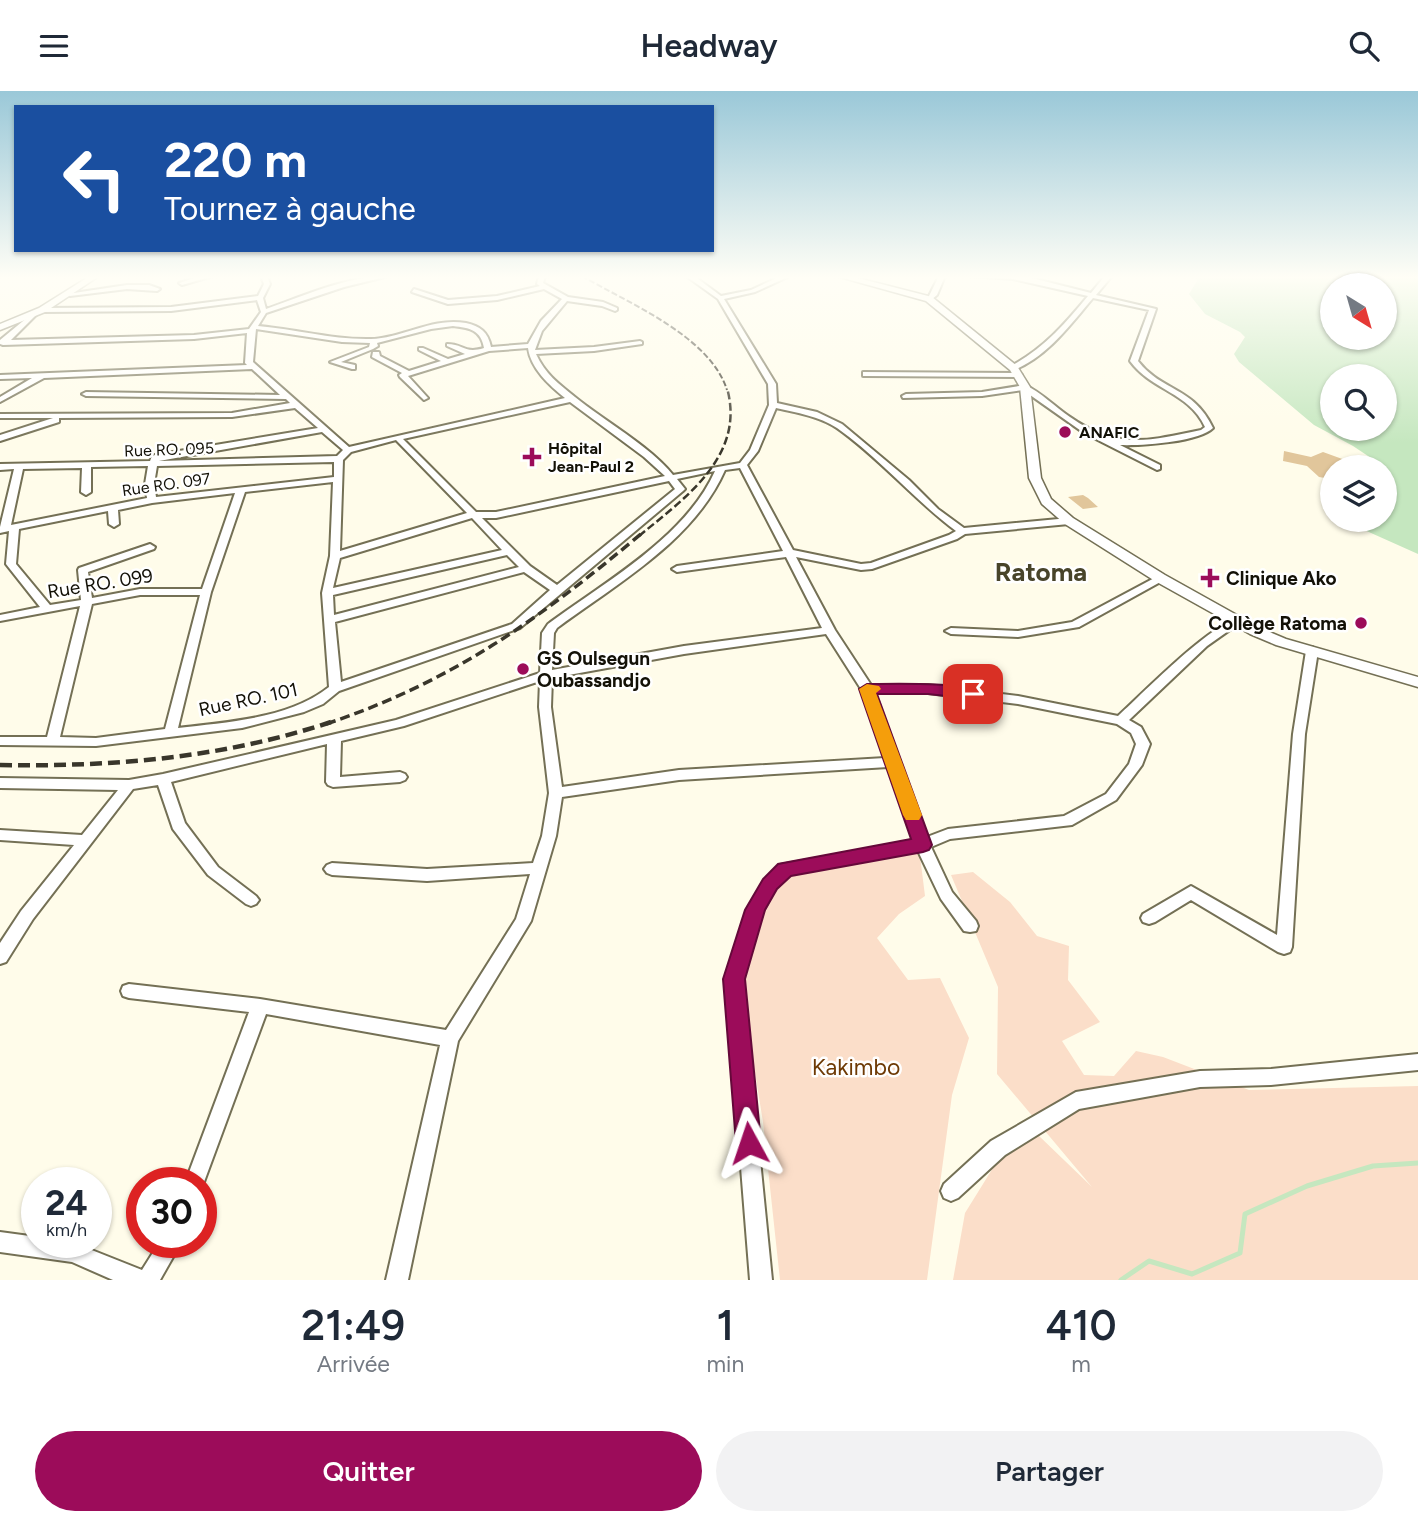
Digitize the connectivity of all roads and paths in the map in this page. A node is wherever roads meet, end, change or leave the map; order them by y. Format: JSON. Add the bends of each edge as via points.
{"nodes":[{"id":1,"x":15,"y":331,"type":"edge"},
{"id":2,"x":234,"y":331,"type":"edge"},
{"id":3,"x":252,"y":331,"type":"edge"},
{"id":4,"x":275,"y":331,"type":"edge"},
{"id":5,"x":419,"y":331,"type":"edge"},
{"id":6,"x":481,"y":331,"type":"edge"},
{"id":7,"x":538,"y":331,"type":"edge"},
{"id":8,"x":740,"y":331,"type":"edge"},
{"id":9,"x":968,"y":331,"type":"edge"},
{"id":10,"x":1063,"y":331,"type":"edge"},
{"id":11,"x":1145,"y":331,"type":"edge"},
{"id":12,"x":373,"y":342,"type":"junction"},
{"id":13,"x":2,"y":343,"type":"edge"},
{"id":14,"x":640,"y":343,"type":"dead end"},
{"id":15,"x":449,"y":345,"type":"dead end"},
{"id":16,"x":421,"y":349,"type":"dead end"},
{"id":17,"x":488,"y":349,"type":"junction"},
{"id":18,"x":531,"y":349,"type":"junction"},
{"id":19,"x":376,"y":354,"type":"dead end"},
{"id":20,"x":471,"y":354,"type":"junction"},
{"id":21,"x":447,"y":361,"type":"junction"},
{"id":22,"x":253,"y":367,"type":"junction"},
{"id":23,"x":352,"y":367,"type":"dead end"},
{"id":24,"x":1016,"y":372,"type":"junction"},
{"id":25,"x":408,"y":373,"type":"junction"},
{"id":26,"x":866,"y":374,"type":"dead end"},
{"id":27,"x":45,"y":375,"type":"junction"},
{"id":28,"x":0,"y":377,"type":"edge"},
{"id":29,"x":1025,"y":387,"type":"junction"},
{"id":30,"x":86,"y":394,"type":"dead end"},
{"id":31,"x":906,"y":396,"type":"dead end"},
{"id":32,"x":287,"y":397,"type":"junction"},
{"id":33,"x":424,"y":398,"type":"dead end"},
{"id":34,"x":573,"y":399,"type":"junction"},
{"id":35,"x":0,"y":400,"type":"edge"},
{"id":36,"x":296,"y":405,"type":"junction"},
{"id":37,"x":773,"y":405,"type":"junction"},
{"id":38,"x":70,"y":415,"type":"junction"},
{"id":39,"x":0,"y":416,"type":"edge"},
{"id":40,"x":324,"y":429,"type":"junction"},
{"id":41,"x":0,"y":438,"type":"edge"},
{"id":42,"x":398,"y":438,"type":"junction"},
{"id":43,"x":1106,"y":440,"type":"junction"},
{"id":44,"x":348,"y":450,"type":"junction"},
{"id":45,"x":340,"y":459,"type":"junction"},
{"id":46,"x":154,"y":463,"type":"junction"},
{"id":47,"x":743,"y":465,"type":"junction"},
{"id":48,"x":87,"y":466,"type":"junction"},
{"id":49,"x":0,"y":467,"type":"edge"},
{"id":50,"x":1157,"y":467,"type":"dead end"},
{"id":51,"x":721,"y":468,"type":"junction"},
{"id":52,"x":19,"y":469,"type":"junction"},
{"id":53,"x":671,"y":477,"type":"junction"},
{"id":54,"x":338,"y":479,"type":"junction"},
{"id":55,"x":241,"y":490,"type":"junction"},
{"id":56,"x":86,"y":492,"type":"dead end"},
{"id":57,"x":152,"y":500,"type":"junction"},
{"id":58,"x":113,"y":507,"type":"junction"},
{"id":59,"x":472,"y":515,"type":"junction"},
{"id":60,"x":1069,"y":521,"type":"junction"},
{"id":61,"x":114,"y":524,"type":"dead end"},
{"id":62,"x":6,"y":529,"type":"edge"},
{"id":63,"x":962,"y":531,"type":"junction"},
{"id":64,"x":149,"y":547,"type":"dead end"},
{"id":65,"x":509,"y":551,"type":"junction"},
{"id":66,"x":790,"y":554,"type":"junction"},
{"id":67,"x":335,"y":555,"type":"junction"},
{"id":68,"x":526,"y":568,"type":"junction"},
{"id":69,"x":677,"y":569,"type":"dead end"},
{"id":70,"x":1160,"y":578,"type":"junction"},
{"id":71,"x":557,"y":590,"type":"junction"},
{"id":72,"x":206,"y":592,"type":"junction"},
{"id":73,"x":327,"y":593,"type":"junction"},
{"id":74,"x":88,"y":601,"type":"junction"},
{"id":75,"x":47,"y":609,"type":"junction"},
{"id":76,"x":0,"y":618,"type":"edge"},
{"id":77,"x":328,"y":620,"type":"junction"},
{"id":78,"x":1235,"y":622,"type":"junction"},
{"id":79,"x":829,"y":630,"type":"junction"},
{"id":80,"x":951,"y":631,"type":"dead end"},
{"id":81,"x":1312,"y":651,"type":"junction"},
{"id":82,"x":547,"y":675,"type":"junction"},
{"id":83,"x":1418,"y":682,"type":"edge"},
{"id":84,"x":335,"y":688,"type":"junction"},
{"id":85,"x":867,"y":689,"type":"junction"},
{"id":86,"x":1121,"y":721,"type":"junction"},
{"id":87,"x":170,"y":734,"type":"junction"},
{"id":88,"x":334,"y":739,"type":"junction"},
{"id":89,"x":0,"y":741,"type":"edge"},
{"id":90,"x":52,"y":743,"type":"junction"},
{"id":91,"x":894,"y":762,"type":"junction"},
{"id":92,"x":400,"y":777,"type":"dead end"},
{"id":93,"x":163,"y":779,"type":"junction"},
{"id":94,"x":0,"y":783,"type":"edge"},
{"id":95,"x":130,"y":785,"type":"junction"},
{"id":96,"x":556,"y":793,"type":"junction"},
{"id":97,"x":0,"y":835,"type":"edge"},
{"id":98,"x":84,"y":840,"type":"junction"},
{"id":99,"x":923,"y":845,"type":"junction"},
{"id":100,"x":332,"y":869,"type":"dead end"},
{"id":101,"x":540,"y":869,"type":"junction"},
{"id":102,"x":251,"y":900,"type":"dead end"},
{"id":103,"x":1149,"y":918,"type":"dead end"},
{"id":104,"x":970,"y":926,"type":"dead end"},
{"id":105,"x":0,"y":957,"type":"edge"},
{"id":106,"x":129,"y":991,"type":"dead end"},
{"id":107,"x":260,"y":1006,"type":"junction"},
{"id":108,"x":450,"y":1039,"type":"junction"},
{"id":109,"x":1418,"y":1062,"type":"edge"},
{"id":110,"x":201,"y":1167,"type":"edge"},
{"id":111,"x":951,"y":1191,"type":"dead end"},
{"id":112,"x":0,"y":1242,"type":"edge"},
{"id":113,"x":162,"y":1258,"type":"edge"},
{"id":114,"x":139,"y":1280,"type":"edge"},
{"id":115,"x":148,"y":1280,"type":"edge"},
{"id":116,"x":397,"y":1280,"type":"edge"},
{"id":117,"x":761,"y":1280,"type":"edge"}],
"edges":[{"from":1,"to":13,"type":"street"},
{"from":2,"to":13,"type":"street","via":[[194,337]]},
{"from":3,"to":22,"type":"street","via":[[249,363]]},
{"from":4,"to":12,"type":"street"},
{"from":5,"to":12,"type":"street"},
{"from":6,"to":17,"type":"street"},
{"from":7,"to":18,"type":"street"},
{"from":8,"to":37,"type":"street","via":[[772,384]]},
{"from":9,"to":24,"type":"main road"},
{"from":10,"to":24,"type":"street"},
{"from":11,"to":43,"type":"street","via":[[1135,361],[1140,371],[1192,400],[1206,416],[1209,428],[1142,441]]},
{"from":12,"to":23,"type":"street","via":[[371,348],[334,362]]},
{"from":14,"to":18,"type":"street"},
{"from":15,"to":20,"type":"street"},
{"from":16,"to":21,"type":"street"},
{"from":17,"to":18,"type":"street"},
{"from":17,"to":20,"type":"street"},
{"from":18,"to":34,"type":"street","via":[[546,376]]},
{"from":19,"to":25,"type":"street"},
{"from":20,"to":21,"type":"street"},
{"from":21,"to":25,"type":"street"},
{"from":22,"to":27,"type":"street"},
{"from":22,"to":32,"type":"street"},
{"from":24,"to":26,"type":"street"},
{"from":24,"to":29,"type":"main road"},
{"from":25,"to":33,"type":"street","via":[[403,375]]},
{"from":27,"to":28,"type":"street"},
{"from":27,"to":35,"type":"street"},
{"from":29,"to":31,"type":"street","via":[[982,394]]},
{"from":29,"to":43,"type":"street"},
{"from":29,"to":60,"type":"main road","via":[[1035,478],[1046,501]]},
{"from":30,"to":32,"type":"street"},
{"from":32,"to":36,"type":"street"},
{"from":34,"to":42,"type":"street"},
{"from":34,"to":53,"type":"street"},
{"from":36,"to":38,"type":"street","via":[[232,415]]},
{"from":36,"to":40,"type":"street"},
{"from":37,"to":47,"type":"street","via":[[754,451]]},
{"from":37,"to":63,"type":"street","via":[[814,414],[839,426],[934,512]]},
{"from":38,"to":39,"type":"street"},
{"from":38,"to":41,"type":"street"},
{"from":40,"to":44,"type":"street"},
{"from":40,"to":46,"type":"street","via":[[155,458]]},
{"from":42,"to":44,"type":"street"},
{"from":42,"to":59,"type":"street"},
{"from":43,"to":50,"type":"street"},
{"from":44,"to":45,"type":"street"},
{"from":45,"to":46,"type":"street","name":"Rue RO. 095"},
{"from":45,"to":54,"type":"street"},
{"from":46,"to":48,"type":"street","name":"Rue RO. 095"},
{"from":46,"to":57,"type":"street","via":[[148,490]]},
{"from":47,"to":51,"type":"street"},
{"from":47,"to":66,"type":"street"},
{"from":48,"to":52,"type":"street","name":"Rue RO. 095"},
{"from":48,"to":56,"type":"street"},
{"from":49,"to":52,"type":"street","name":"Rue RO. 095"},
{"from":51,"to":53,"type":"street"},
{"from":51,"to":82,"type":"street","via":[[717,485],[658,548],[552,626]]},
{"from":52,"to":62,"type":"street"},
{"from":53,"to":59,"type":"street","via":[[496,515]]},
{"from":53,"to":71,"type":"street","name":"Rue RO. 101","via":[[679,492]]},
{"from":54,"to":55,"type":"street","name":"Rue RO. 097"},
{"from":54,"to":67,"type":"street"},
{"from":55,"to":57,"type":"street","name":"Rue RO. 097"},
{"from":55,"to":72,"type":"street"},
{"from":57,"to":58,"type":"street","name":"Rue RO. 097"},
{"from":58,"to":61,"type":"street"},
{"from":58,"to":62,"type":"street","name":"Rue RO. 097"},
{"from":59,"to":65,"type":"street"},
{"from":59,"to":67,"type":"street"},
{"from":60,"to":63,"type":"street"},
{"from":60,"to":70,"type":"main road"},
{"from":62,"to":75,"type":"street","via":[[10,564]]},
{"from":63,"to":66,"type":"street","via":[[872,566]]},
{"from":64,"to":74,"type":"street","via":[[83,570]]},
{"from":65,"to":68,"type":"street"},
{"from":65,"to":73,"type":"street"},
{"from":66,"to":69,"type":"street"},
{"from":66,"to":79,"type":"street"},
{"from":67,"to":73,"type":"street"},
{"from":68,"to":71,"type":"street"},
{"from":68,"to":77,"type":"street"},
{"from":70,"to":78,"type":"main road"},
{"from":70,"to":80,"type":"street","via":[[1075,625],[1018,634]]},
{"from":71,"to":84,"type":"street","name":"Rue RO. 101","via":[[516,626]]},
{"from":72,"to":74,"type":"street","name":"Rue RO. 099","via":[[140,592]]},
{"from":72,"to":87,"type":"street"},
{"from":73,"to":77,"type":"street"},
{"from":74,"to":75,"type":"street","name":"Rue RO. 099"},
{"from":74,"to":90,"type":"street"},
{"from":75,"to":76,"type":"street","name":"Rue RO. 099"},
{"from":77,"to":84,"type":"street"},
{"from":78,"to":81,"type":"main road"},
{"from":78,"to":86,"type":"street","via":[[1203,643]]},
{"from":79,"to":82,"type":"street"},
{"from":79,"to":85,"type":"street"},
{"from":81,"to":83,"type":"main road"},
{"from":81,"to":103,"type":"street","via":[[1299,734],[1284,947],[1191,892]]},
{"from":82,"to":88,"type":"street"},
{"from":82,"to":96,"type":"street","via":[[545,706]]},
{"from":84,"to":87,"type":"street","name":"Rue RO. 101","via":[[300,709],[242,724]]},
{"from":85,"to":86,"type":"street","via":[[928,689],[992,697]]},
{"from":85,"to":91,"type":"street"},
{"from":86,"to":99,"type":"street","via":[[1136,730],[1143,744],[1135,765],[1111,797],[1066,821],[948,834]]},
{"from":87,"to":90,"type":"street","name":"Rue RO. 101"},
{"from":88,"to":92,"type":"street","via":[[333,782]]},
{"from":88,"to":93,"type":"street"},
{"from":89,"to":90,"type":"street","name":"Rue RO. 101"},
{"from":91,"to":96,"type":"street","via":[[678,775]]},
{"from":91,"to":99,"type":"street"},
{"from":93,"to":95,"type":"street"},
{"from":93,"to":102,"type":"street","via":[[178,825],[213,871]]},
{"from":94,"to":95,"type":"street"},
{"from":95,"to":98,"type":"street"},
{"from":96,"to":101,"type":"street"},
{"from":97,"to":98,"type":"street"},
{"from":98,"to":105,"type":"street"},
{"from":99,"to":104,"type":"street","via":[[946,895]]},
{"from":99,"to":117,"type":"street","via":[[785,869],[755,910],[734,979]]},
{"from":100,"to":101,"type":"street","via":[[427,875]]},
{"from":101,"to":108,"type":"street","via":[[523,922]]},
{"from":106,"to":107,"type":"street"},
{"from":107,"to":108,"type":"street"},
{"from":107,"to":110,"type":"street"},
{"from":108,"to":116,"type":"street"},
{"from":109,"to":111,"type":"street","via":[[1271,1077],[1200,1079],[1076,1101],[998,1148]]},
{"from":112,"to":114,"type":"street","via":[[72,1252]]},
{"from":113,"to":115,"type":"street"}]}
